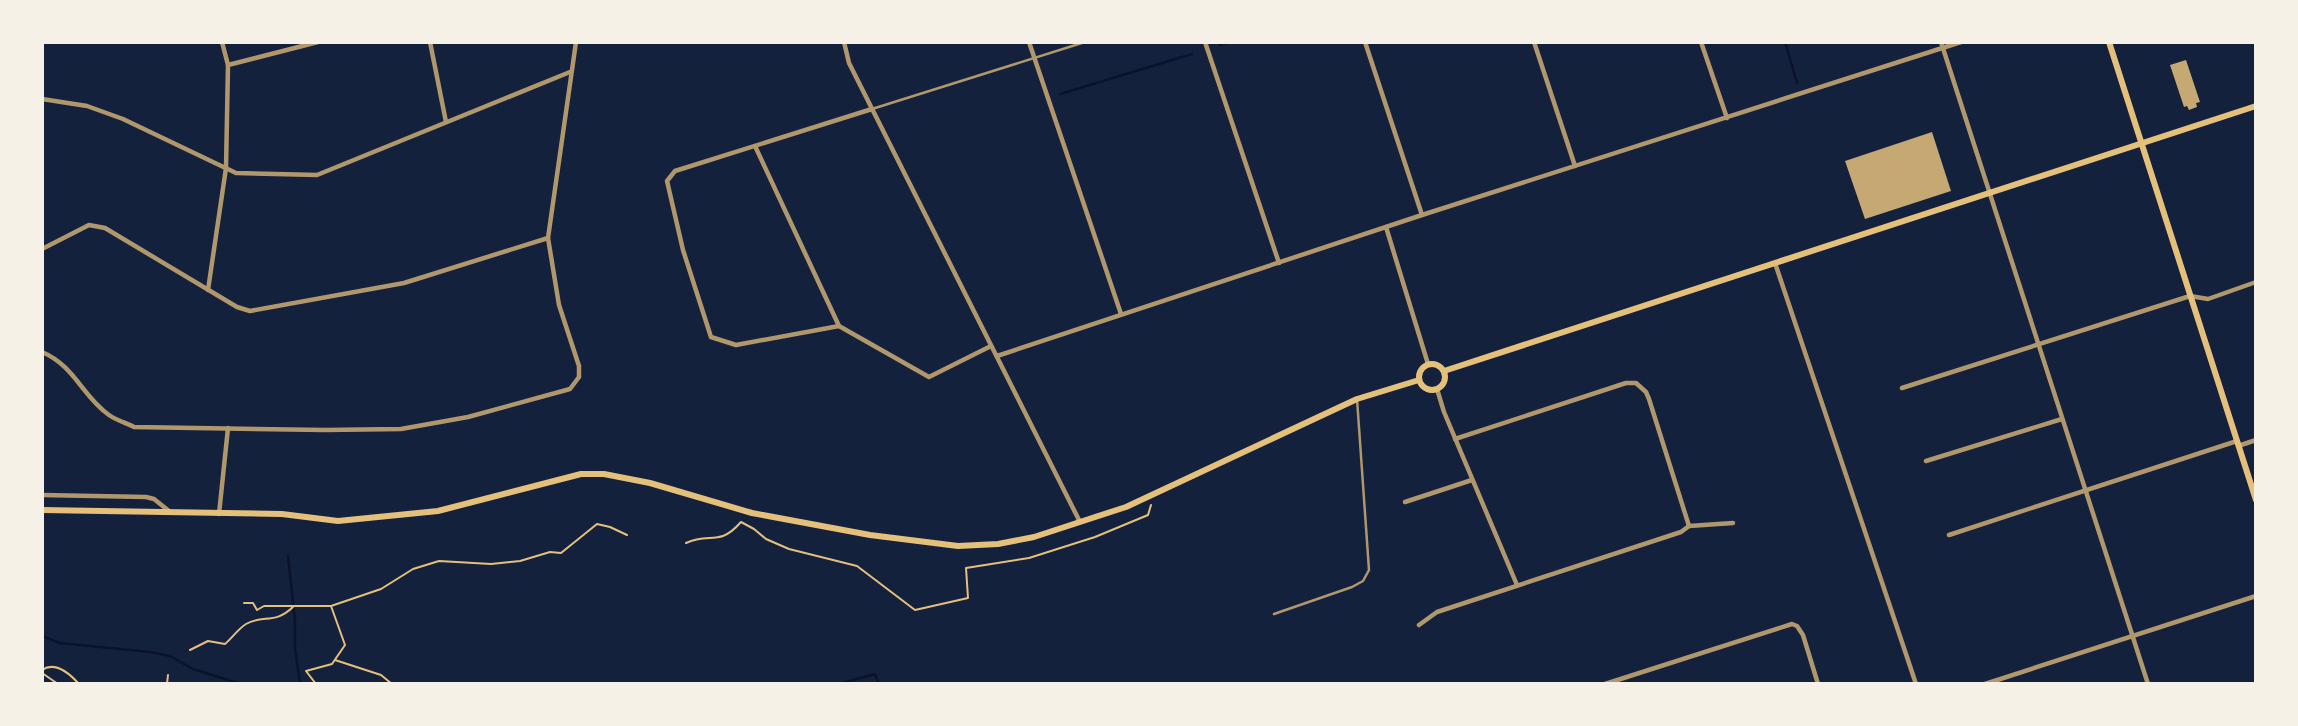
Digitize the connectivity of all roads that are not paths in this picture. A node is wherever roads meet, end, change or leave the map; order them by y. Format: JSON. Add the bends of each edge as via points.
{"nodes":[{"id":1,"x":222,"y":42,"type":"edge"},
{"id":2,"x":318,"y":42,"type":"edge"},
{"id":3,"x":430,"y":42,"type":"edge"},
{"id":4,"x":576,"y":42,"type":"edge"},
{"id":5,"x":844,"y":42,"type":"edge"},
{"id":6,"x":1029,"y":42,"type":"edge"},
{"id":7,"x":1085,"y":42,"type":"edge"},
{"id":8,"x":1205,"y":42,"type":"edge"},
{"id":9,"x":1365,"y":42,"type":"edge"},
{"id":10,"x":1534,"y":42,"type":"edge"},
{"id":11,"x":1702,"y":42,"type":"edge"},
{"id":12,"x":1961,"y":42,"type":"edge"},
{"id":13,"x":2109,"y":42,"type":"edge"},
{"id":14,"x":1942,"y":45,"type":"edge"},
{"id":15,"x":1035,"y":58,"type":"junction"},
{"id":16,"x":229,"y":65,"type":"junction"},
{"id":17,"x":570,"y":72,"type":"junction"},
{"id":18,"x":42,"y":99,"type":"edge"},
{"id":19,"x":2256,"y":106,"type":"edge"},
{"id":20,"x":872,"y":109,"type":"junction"},
{"id":21,"x":1727,"y":118,"type":"junction"},
{"id":22,"x":446,"y":122,"type":"junction"},
{"id":23,"x":2141,"y":143,"type":"junction"},
{"id":24,"x":755,"y":146,"type":"junction"},
{"id":25,"x":1575,"y":166,"type":"junction"},
{"id":26,"x":226,"y":168,"type":"junction"},
{"id":27,"x":1989,"y":194,"type":"junction"},
{"id":28,"x":1422,"y":215,"type":"junction"},
{"id":29,"x":1386,"y":227,"type":"junction"},
{"id":30,"x":548,"y":238,"type":"junction"},
{"id":31,"x":42,"y":249,"type":"edge"},
{"id":32,"x":1775,"y":262,"type":"junction"},
{"id":33,"x":1279,"y":263,"type":"junction"},
{"id":34,"x":2256,"y":282,"type":"edge"},
{"id":35,"x":208,"y":290,"type":"junction"},
{"id":36,"x":2190,"y":296,"type":"junction"},
{"id":37,"x":1121,"y":314,"type":"junction"},
{"id":38,"x":839,"y":326,"type":"junction"},
{"id":39,"x":2039,"y":345,"type":"junction"},
{"id":40,"x":991,"y":346,"type":"junction"},
{"id":41,"x":42,"y":352,"type":"edge"},
{"id":42,"x":997,"y":356,"type":"junction"},
{"id":43,"x":1428,"y":364,"type":"junction"},
{"id":44,"x":1444,"y":371,"type":"junction"},
{"id":45,"x":1419,"y":380,"type":"junction"},
{"id":46,"x":1902,"y":388,"type":"dead end"},
{"id":47,"x":1437,"y":389,"type":"junction"},
{"id":48,"x":1357,"y":399,"type":"junction"},
{"id":49,"x":2062,"y":419,"type":"junction"},
{"id":50,"x":228,"y":428,"type":"junction"},
{"id":51,"x":1455,"y":439,"type":"junction"},
{"id":52,"x":2256,"y":440,"type":"edge"},
{"id":53,"x":2237,"y":443,"type":"junction"},
{"id":54,"x":1926,"y":461,"type":"dead end"},
{"id":55,"x":1472,"y":480,"type":"junction"},
{"id":56,"x":2086,"y":491,"type":"junction"},
{"id":57,"x":42,"y":495,"type":"edge"},
{"id":58,"x":2256,"y":500,"type":"edge"},
{"id":59,"x":1405,"y":502,"type":"dead end"},
{"id":60,"x":42,"y":510,"type":"edge"},
{"id":61,"x":172,"y":513,"type":"junction"},
{"id":62,"x":219,"y":514,"type":"junction"},
{"id":63,"x":1080,"y":522,"type":"junction"},
{"id":64,"x":1732,"y":523,"type":"dead end"},
{"id":65,"x":1689,"y":526,"type":"junction"},
{"id":66,"x":1949,"y":535,"type":"dead end"},
{"id":67,"x":1517,"y":584,"type":"junction"},
{"id":68,"x":2256,"y":596,"type":"edge"},
{"id":69,"x":1274,"y":614,"type":"dead end"},
{"id":70,"x":1419,"y":625,"type":"dead end"},
{"id":71,"x":2133,"y":636,"type":"junction"},
{"id":72,"x":1605,"y":684,"type":"edge"},
{"id":73,"x":1818,"y":684,"type":"edge"},
{"id":74,"x":1916,"y":684,"type":"edge"},
{"id":75,"x":1985,"y":684,"type":"edge"},
{"id":76,"x":2148,"y":684,"type":"edge"}],
"edges":[{"from":1,"to":16,"type":"street"},
{"from":2,"to":16,"type":"street"},
{"from":3,"to":22,"type":"street"},
{"from":4,"to":17,"type":"street"},
{"from":5,"to":20,"type":"street","via":[[849,64]]},
{"from":6,"to":15,"type":"street"},
{"from":7,"to":15,"type":"lane"},
{"from":8,"to":33,"type":"street"},
{"from":9,"to":28,"type":"street"},
{"from":10,"to":25,"type":"street"},
{"from":11,"to":21,"type":"street"},
{"from":12,"to":14,"type":"street"},
{"from":13,"to":23,"type":"main road"},
{"from":14,"to":21,"type":"street"},
{"from":14,"to":27,"type":"street"},
{"from":15,"to":20,"type":"lane"},
{"from":15,"to":37,"type":"street"},
{"from":16,"to":26,"type":"street"},
{"from":17,"to":22,"type":"street"},
{"from":17,"to":30,"type":"street"},
{"from":18,"to":26,"type":"street","via":[[87,106],[123,119]]},
{"from":19,"to":23,"type":"main road"},
{"from":20,"to":24,"type":"street"},
{"from":20,"to":40,"type":"street"},
{"from":21,"to":25,"type":"street"},
{"from":22,"to":26,"type":"street","via":[[317,175],[236,173]]},
{"from":23,"to":27,"type":"main road"},
{"from":23,"to":36,"type":"main road"},
{"from":24,"to":38,"type":"street"},
{"from":24,"to":38,"type":"street","via":[[675,171],[667,181],[711,337],[736,345]]},
{"from":25,"to":28,"type":"street"},
{"from":26,"to":35,"type":"street"},
{"from":27,"to":32,"type":"main road"},
{"from":27,"to":39,"type":"street"},
{"from":28,"to":29,"type":"street"},
{"from":29,"to":33,"type":"street"},
{"from":29,"to":43,"type":"street"},
{"from":30,"to":35,"type":"street","via":[[404,283],[250,311]]},
{"from":30,"to":50,"type":"street","via":[[559,305],[579,366],[579,377],[570,389],[467,417],[401,429]]},
{"from":31,"to":35,"type":"street","via":[[89,225],[105,228]]},
{"from":32,"to":44,"type":"main road"},
{"from":32,"to":74,"type":"street"},
{"from":33,"to":37,"type":"street"},
{"from":34,"to":36,"type":"street","via":[[2208,299]]},
{"from":36,"to":39,"type":"street"},
{"from":36,"to":53,"type":"main road"},
{"from":37,"to":42,"type":"street"},
{"from":38,"to":40,"type":"street","via":[[929,377]]},
{"from":39,"to":46,"type":"street"},
{"from":39,"to":49,"type":"street"},
{"from":40,"to":42,"type":"street"},
{"from":41,"to":50,"type":"street","via":[[71,371],[109,415],[134,427]]},
{"from":42,"to":63,"type":"street"},
{"from":43,"to":44,"type":"main road"},
{"from":43,"to":45,"type":"main road"},
{"from":44,"to":47,"type":"main road","via":[[1445,382]]},
{"from":45,"to":47,"type":"main road","via":[[1426,388]]},
{"from":45,"to":48,"type":"main road"},
{"from":47,"to":51,"type":"street"},
{"from":48,"to":63,"type":"main road","via":[[1126,507]]},
{"from":48,"to":69,"type":"lane","via":[[1369,570],[1363,581],[1352,587]]},
{"from":49,"to":54,"type":"street"},
{"from":49,"to":56,"type":"street"},
{"from":50,"to":62,"type":"street"},
{"from":51,"to":55,"type":"street"},
{"from":51,"to":65,"type":"street","via":[[1636,383],[1649,399]]},
{"from":52,"to":53,"type":"street"},
{"from":53,"to":56,"type":"street"},
{"from":53,"to":58,"type":"main road"},
{"from":55,"to":59,"type":"street"},
{"from":55,"to":67,"type":"street"},
{"from":56,"to":66,"type":"street"},
{"from":56,"to":71,"type":"street"},
{"from":57,"to":61,"type":"street","via":[[146,497]]},
{"from":60,"to":61,"type":"main road"},
{"from":61,"to":62,"type":"main road"},
{"from":62,"to":63,"type":"main road","via":[[282,514],[338,521],[438,511],[581,474],[604,474],[752,513],[958,546],[1034,537]]},
{"from":64,"to":65,"type":"street"},
{"from":65,"to":67,"type":"street"},
{"from":67,"to":70,"type":"street","via":[[1437,612]]},
{"from":68,"to":71,"type":"street"},
{"from":71,"to":75,"type":"street"},
{"from":71,"to":76,"type":"street"},
{"from":72,"to":73,"type":"street","via":[[1786,625],[1797,626],[1803,635]]}]}
